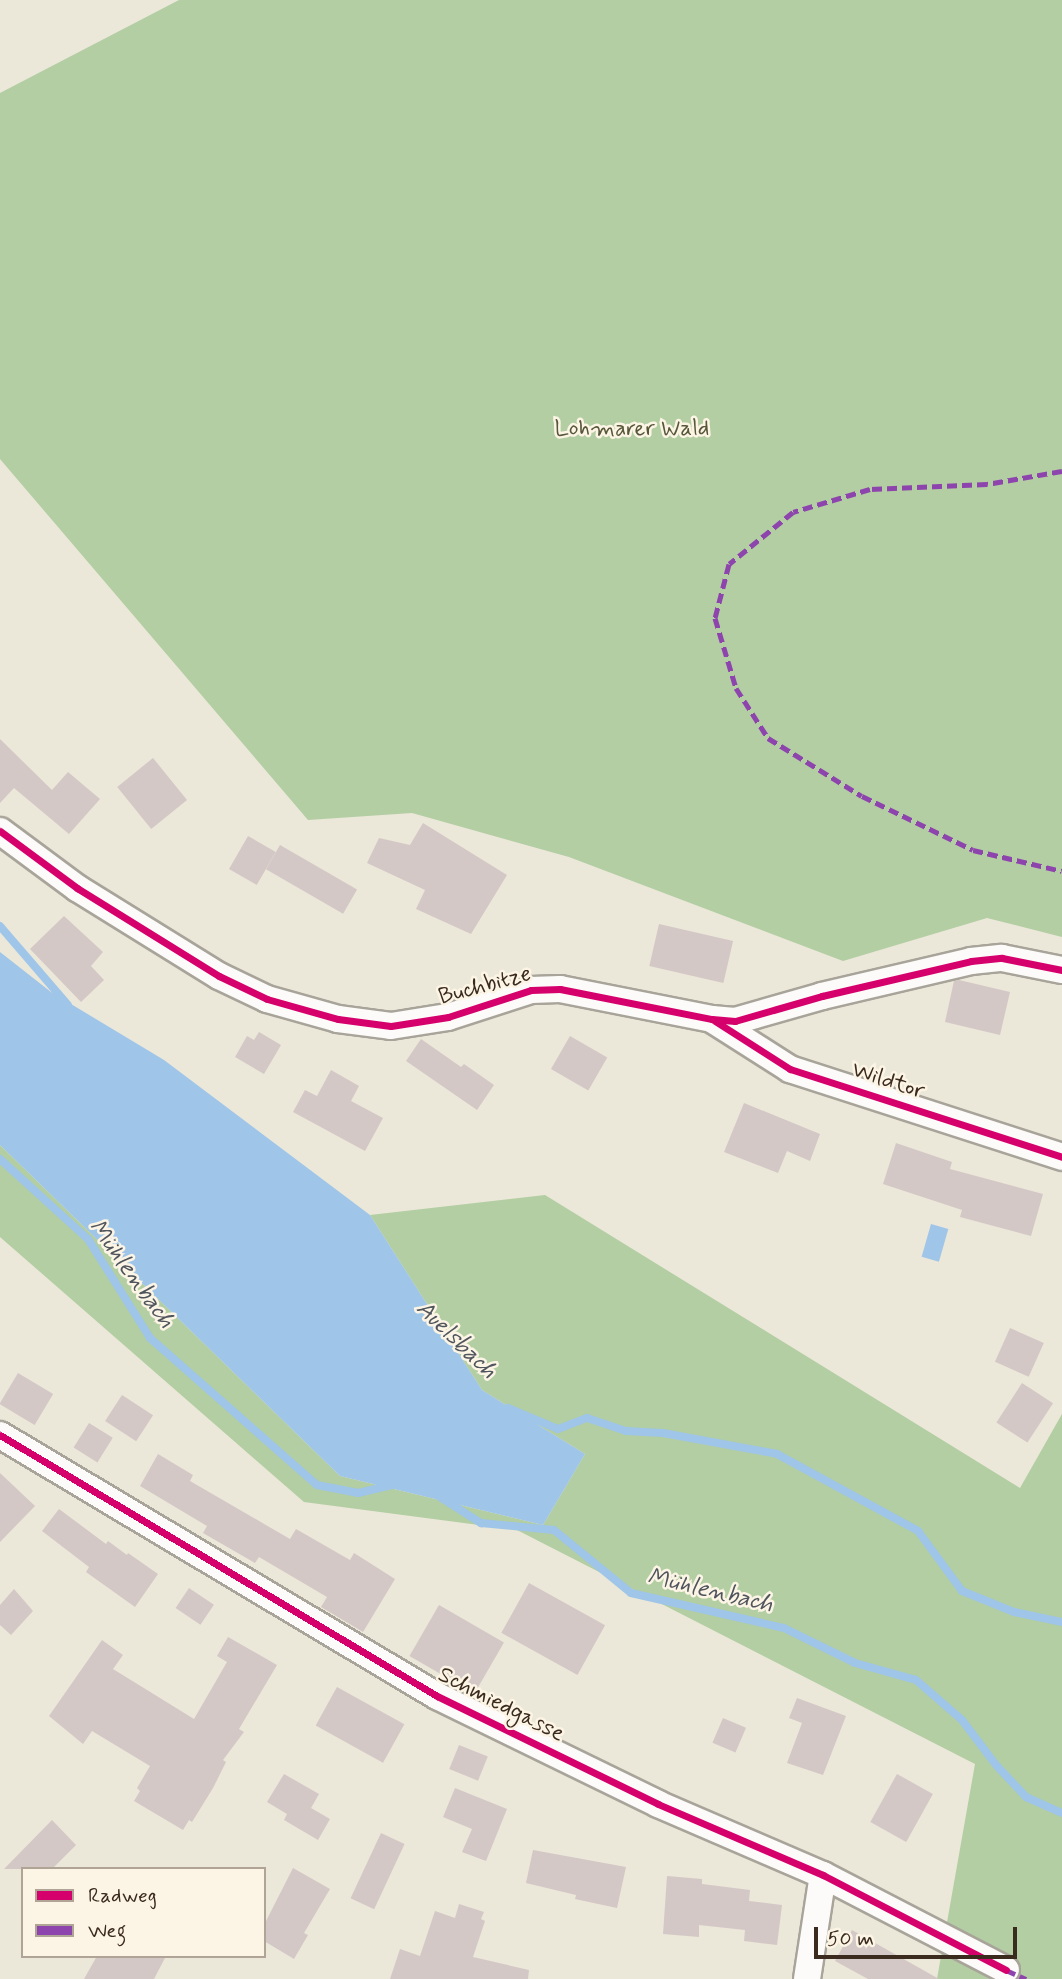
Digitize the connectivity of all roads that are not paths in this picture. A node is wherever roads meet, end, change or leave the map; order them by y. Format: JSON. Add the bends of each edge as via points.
{"nodes":[{"id":1,"x":0,"y":831,"type":"edge"},
{"id":2,"x":1062,"y":970,"type":"edge"},
{"id":3,"x":712,"y":1019,"type":"junction"},
{"id":4,"x":1062,"y":1157,"type":"edge"},
{"id":5,"x":0,"y":1434,"type":"edge"},
{"id":6,"x":823,"y":1875,"type":"junction"},
{"id":7,"x":1006,"y":1970,"type":"dead end"},
{"id":8,"x":807,"y":1979,"type":"edge"}],
"edges":[{"from":1,"to":3,"type":"street","name":"Buchbitze","via":[[77,888],[219,976],[267,999],[338,1019],[391,1026],[448,1017],[531,989],[560,989]]},
{"from":2,"to":3,"type":"street","name":"Buchbitze","via":[[1002,958],[971,961],[735,1021]]},
{"from":3,"to":4,"type":"street","name":"Wildtor","via":[[790,1069]]},
{"from":5,"to":6,"type":"street","name":"Schmiedgasse","via":[[437,1696],[658,1804]]},
{"from":6,"to":7,"type":"street","name":"Schmiedgasse"},
{"from":6,"to":8,"type":"street"}]}
